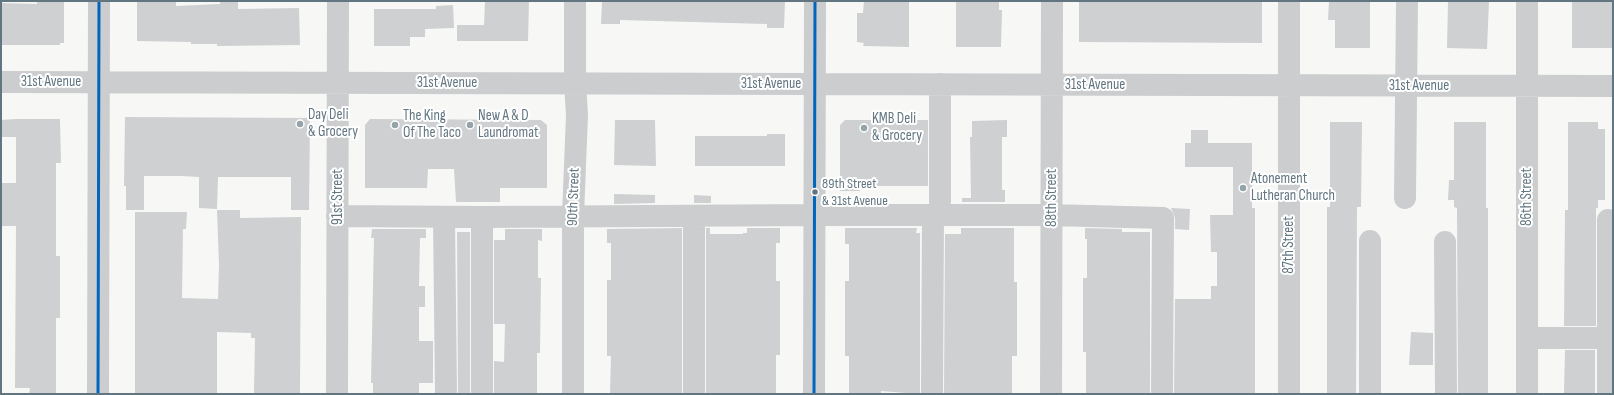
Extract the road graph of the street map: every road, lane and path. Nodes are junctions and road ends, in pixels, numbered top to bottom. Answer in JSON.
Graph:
{"nodes":[{"id":1,"x":99,"y":1,"type":"edge"},
{"id":2,"x":338,"y":1,"type":"edge"},
{"id":3,"x":575,"y":1,"type":"edge"},
{"id":4,"x":815,"y":1,"type":"edge"},
{"id":5,"x":1052,"y":1,"type":"edge"},
{"id":6,"x":1289,"y":1,"type":"edge"},
{"id":7,"x":1407,"y":1,"type":"edge"},
{"id":8,"x":1527,"y":1,"type":"edge"},
{"id":9,"x":1,"y":82,"type":"edge"},
{"id":10,"x":99,"y":82,"type":"junction"},
{"id":11,"x":338,"y":83,"type":"junction"},
{"id":12,"x":575,"y":83,"type":"junction"},
{"id":13,"x":815,"y":84,"type":"junction"},
{"id":14,"x":940,"y":84,"type":"junction"},
{"id":15,"x":1052,"y":84,"type":"junction"},
{"id":16,"x":1289,"y":85,"type":"junction"},
{"id":17,"x":1407,"y":86,"type":"junction"},
{"id":18,"x":1527,"y":86,"type":"junction"},
{"id":19,"x":1613,"y":86,"type":"edge"},
{"id":20,"x":1405,"y":198,"type":"dead end"},
{"id":21,"x":936,"y":208,"type":"junction"},
{"id":22,"x":815,"y":215,"type":"junction"},
{"id":23,"x":1052,"y":215,"type":"junction"},
{"id":24,"x":337,"y":216,"type":"junction"},
{"id":25,"x":444,"y":216,"type":"junction"},
{"id":26,"x":572,"y":216,"type":"junction"},
{"id":27,"x":694,"y":216,"type":"junction"},
{"id":28,"x":482,"y":217,"type":"junction"},
{"id":29,"x":1608,"y":220,"type":"dead end"},
{"id":30,"x":1370,"y":241,"type":"dead end"},
{"id":31,"x":1445,"y":242,"type":"dead end"},
{"id":32,"x":1527,"y":338,"type":"junction"},
{"id":33,"x":1608,"y":338,"type":"junction"},
{"id":34,"x":98,"y":394,"type":"edge"},
{"id":35,"x":337,"y":394,"type":"edge"},
{"id":36,"x":446,"y":394,"type":"edge"},
{"id":37,"x":482,"y":394,"type":"edge"},
{"id":38,"x":573,"y":394,"type":"edge"},
{"id":39,"x":694,"y":394,"type":"edge"},
{"id":40,"x":814,"y":394,"type":"edge"},
{"id":41,"x":932,"y":394,"type":"edge"},
{"id":42,"x":1051,"y":394,"type":"edge"},
{"id":43,"x":1162,"y":394,"type":"edge"},
{"id":44,"x":1289,"y":394,"type":"edge"},
{"id":45,"x":1370,"y":394,"type":"edge"},
{"id":46,"x":1446,"y":394,"type":"edge"},
{"id":47,"x":1527,"y":394,"type":"edge"},
{"id":48,"x":1608,"y":394,"type":"edge"}],
"edges":[{"from":1,"to":10,"type":"street"},
{"from":2,"to":11,"type":"street","name":"91st Street"},
{"from":3,"to":12,"type":"street","name":"90th Street"},
{"from":4,"to":13,"type":"street"},
{"from":5,"to":15,"type":"street","name":"88th Street"},
{"from":6,"to":16,"type":"street","name":"87th Street"},
{"from":7,"to":17,"type":"street"},
{"from":8,"to":18,"type":"street","name":"86th Street"},
{"from":9,"to":10,"type":"street","name":"31st Avenue"},
{"from":10,"to":11,"type":"street","name":"31st Avenue"},
{"from":10,"to":34,"type":"street"},
{"from":11,"to":12,"type":"street","name":"31st Avenue"},
{"from":11,"to":24,"type":"street","name":"91st Street"},
{"from":12,"to":13,"type":"street","name":"31st Avenue"},
{"from":12,"to":26,"type":"street","name":"90th Street"},
{"from":13,"to":14,"type":"street","name":"31st Avenue"},
{"from":13,"to":22,"type":"street"},
{"from":14,"to":15,"type":"street","name":"31st Avenue"},
{"from":14,"to":21,"type":"street"},
{"from":15,"to":16,"type":"street","name":"31st Avenue"},
{"from":15,"to":23,"type":"street","name":"88th Street"},
{"from":16,"to":17,"type":"street","name":"31st Avenue"},
{"from":16,"to":44,"type":"street","name":"87th Street"},
{"from":17,"to":18,"type":"street","name":"31st Avenue"},
{"from":17,"to":20,"type":"street"},
{"from":18,"to":19,"type":"street","name":"31st Avenue"},
{"from":18,"to":32,"type":"street","name":"86th Street"},
{"from":21,"to":22,"type":"street"},
{"from":21,"to":23,"type":"street"},
{"from":21,"to":41,"type":"street"},
{"from":22,"to":27,"type":"street"},
{"from":22,"to":40,"type":"street"},
{"from":23,"to":42,"type":"street","name":"88th Street"},
{"from":23,"to":43,"type":"street"},
{"from":24,"to":25,"type":"street"},
{"from":24,"to":35,"type":"street","name":"91st Street"},
{"from":25,"to":28,"type":"street"},
{"from":25,"to":36,"type":"street"},
{"from":26,"to":27,"type":"street"},
{"from":26,"to":28,"type":"street"},
{"from":26,"to":38,"type":"street","name":"90th Street"},
{"from":27,"to":39,"type":"street"},
{"from":28,"to":37,"type":"street"},
{"from":29,"to":33,"type":"street"},
{"from":30,"to":45,"type":"street"},
{"from":31,"to":46,"type":"street"},
{"from":32,"to":33,"type":"street"},
{"from":32,"to":47,"type":"street","name":"86th Street"},
{"from":33,"to":48,"type":"street"}]}
